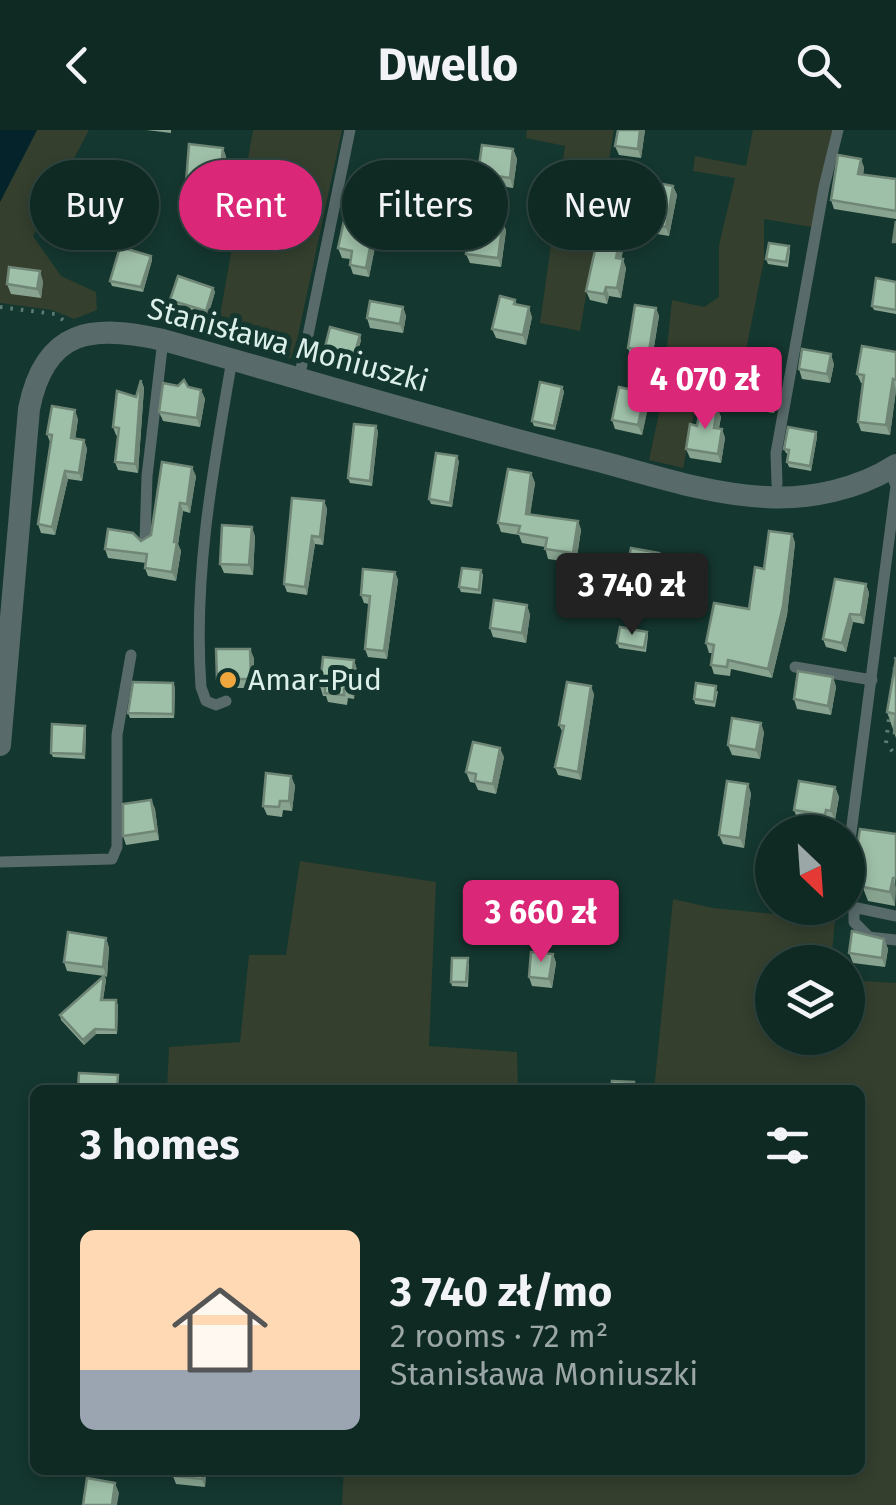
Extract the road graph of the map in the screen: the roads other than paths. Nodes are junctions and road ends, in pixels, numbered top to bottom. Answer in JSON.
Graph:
{"nodes":[{"id":1,"x":350,"y":130,"type":"edge"},
{"id":2,"x":838,"y":130,"type":"edge"},
{"id":3,"x":162,"y":340,"type":"junction"},
{"id":4,"x":232,"y":360,"type":"junction"},
{"id":5,"x":298,"y":379,"type":"junction"},
{"id":6,"x":893,"y":467,"type":"edge"},
{"id":7,"x":777,"y":484,"type":"dead end"},
{"id":8,"x":145,"y":541,"type":"edge"},
{"id":9,"x":131,"y":656,"type":"dead end"},
{"id":10,"x":795,"y":667,"type":"dead end"},
{"id":11,"x":872,"y":680,"type":"junction"},
{"id":12,"x":226,"y":701,"type":"dead end"},
{"id":13,"x":0,"y":745,"type":"edge"},
{"id":14,"x":854,"y":815,"type":"edge"},
{"id":15,"x":0,"y":862,"type":"edge"},
{"id":16,"x":865,"y":910,"type":"edge"},
{"id":17,"x":896,"y":916,"type":"edge"},
{"id":18,"x":857,"y":925,"type":"edge"},
{"id":19,"x":896,"y":940,"type":"edge"}],
"edges":[{"from":1,"to":5,"type":"lane"},
{"from":2,"to":7,"type":"lane"},
{"from":3,"to":4,"type":"street","name":"Stanisława Moniuszki"},
{"from":3,"to":8,"type":"lane"},
{"from":3,"to":13,"type":"street","name":"Stanisława Moniuszki"},
{"from":4,"to":5,"type":"street","name":"Stanisława Moniuszki"},
{"from":4,"to":12,"type":"lane"},
{"from":5,"to":6,"type":"street","name":"Stanisława Moniuszki"},
{"from":6,"to":11,"type":"lane"},
{"from":9,"to":15,"type":"lane"},
{"from":10,"to":11,"type":"lane"},
{"from":11,"to":14,"type":"lane"},
{"from":16,"to":17,"type":"lane"},
{"from":18,"to":19,"type":"lane"}]}
